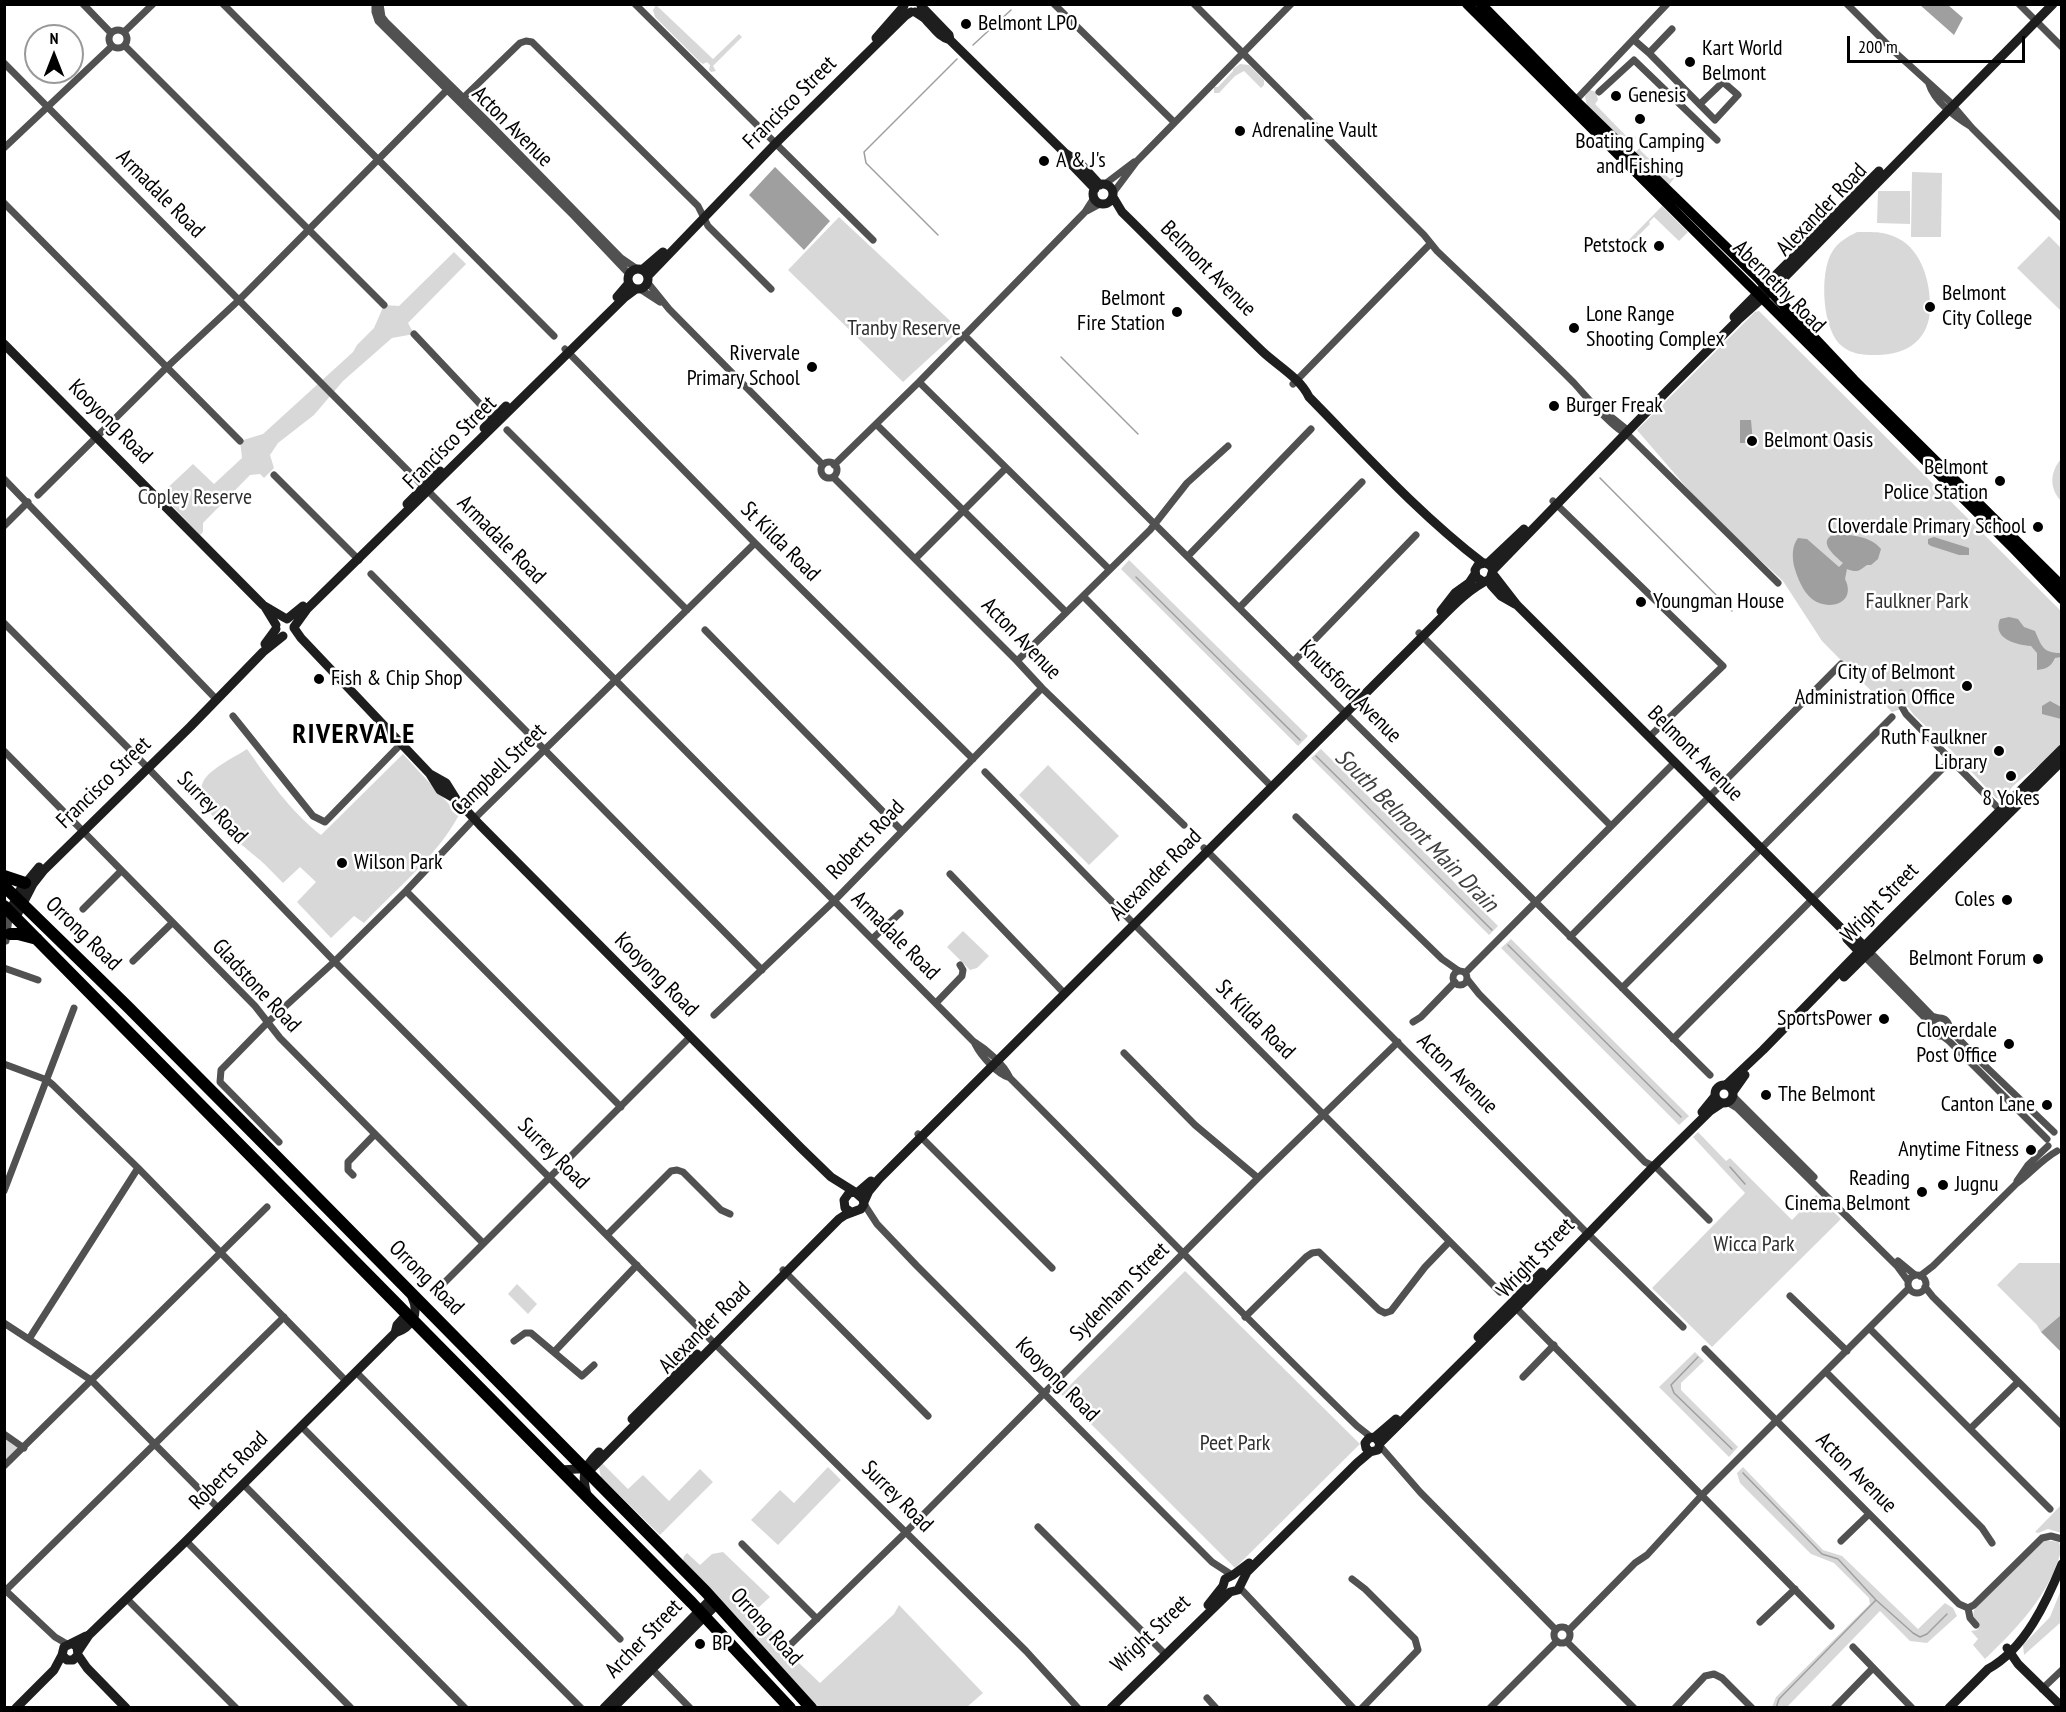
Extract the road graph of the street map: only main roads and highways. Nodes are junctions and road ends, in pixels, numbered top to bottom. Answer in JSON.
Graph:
{"nodes":[{"id":1,"x":1467,"y":4,"type":"edge"},
{"id":2,"x":1481,"y":4,"type":"edge"},
{"id":3,"x":1573,"y":104,"type":"junction"},
{"id":4,"x":1764,"y":292,"type":"junction"},
{"id":5,"x":2061,"y":586,"type":"edge"},
{"id":6,"x":2061,"y":599,"type":"edge"},
{"id":7,"x":4,"y":876,"type":"edge"},
{"id":8,"x":25,"y":883,"type":"road end"},
{"id":9,"x":4,"y":886,"type":"edge"},
{"id":10,"x":10,"y":911,"type":"edge"},
{"id":11,"x":7,"y":940,"type":"edge"},
{"id":12,"x":38,"y":940,"type":"junction"},
{"id":13,"x":790,"y":1707,"type":"edge"},
{"id":14,"x":811,"y":1707,"type":"edge"}],
"edges":[{"from":1,"to":3,"type":"main road","name":"Abernethy Road"},
{"from":2,"to":3,"type":"main road","name":"Abernethy Road"},
{"from":3,"to":4,"type":"main road","name":"Abernethy Road"},
{"from":4,"to":5,"type":"main road","name":"Abernethy Road"},
{"from":4,"to":6,"type":"main road","name":"Abernethy Road"},
{"from":7,"to":8,"type":"highway"},
{"from":9,"to":14,"type":"highway","name":"Orrong Road"},
{"from":10,"to":12,"type":"highway","name":"Orrong Road"},
{"from":11,"to":12,"type":"highway"},
{"from":12,"to":13,"type":"highway","name":"Orrong Road"}]}
